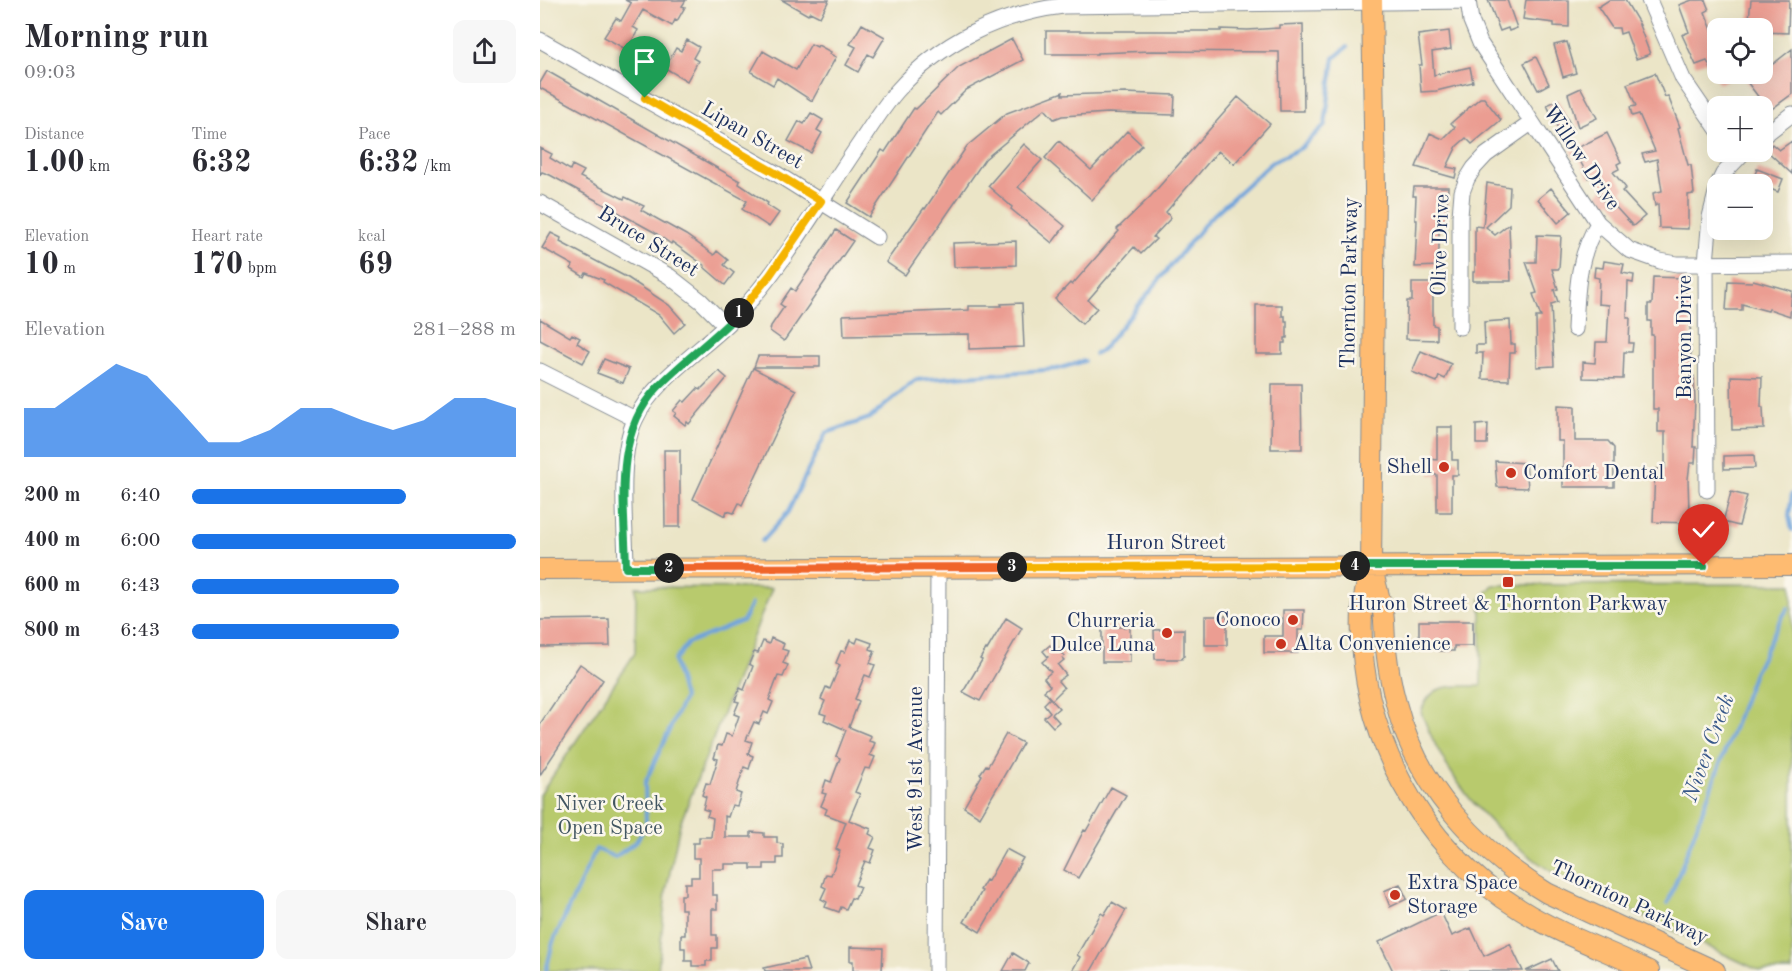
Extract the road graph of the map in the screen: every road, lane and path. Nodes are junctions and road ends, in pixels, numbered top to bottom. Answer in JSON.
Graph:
{"nodes":[{"id":1,"x":1649,"y":0,"type":"edge"},
{"id":2,"x":1372,"y":1,"type":"edge"},
{"id":3,"x":1468,"y":1,"type":"edge"},
{"id":4,"x":540,"y":40,"type":"edge"},
{"id":5,"x":1707,"y":114,"type":"edge"},
{"id":6,"x":1792,"y":114,"type":"edge"},
{"id":7,"x":1531,"y":123,"type":"junction"},
{"id":8,"x":1773,"y":129,"type":"edge"},
{"id":9,"x":1732,"y":162,"type":"edge"},
{"id":10,"x":1723,"y":174,"type":"edge"},
{"id":11,"x":821,"y":201,"type":"junction"},
{"id":12,"x":540,"y":203,"type":"edge"},
{"id":13,"x":1598,"y":223,"type":"junction"},
{"id":14,"x":877,"y":237,"type":"dead end"},
{"id":15,"x":1708,"y":240,"type":"edge"},
{"id":16,"x":1706,"y":263,"type":"junction"},
{"id":17,"x":1792,"y":263,"type":"edge"},
{"id":18,"x":726,"y":326,"type":"junction"},
{"id":19,"x":1460,"y":327,"type":"dead end"},
{"id":20,"x":1575,"y":329,"type":"dead end"},
{"id":21,"x":540,"y":371,"type":"edge"},
{"id":22,"x":635,"y":418,"type":"junction"},
{"id":23,"x":1707,"y":490,"type":"dead end"},
{"id":24,"x":1792,"y":565,"type":"edge"},
{"id":25,"x":1371,"y":566,"type":"junction"},
{"id":26,"x":938,"y":567,"type":"junction"},
{"id":27,"x":540,"y":568,"type":"edge"},
{"id":28,"x":626,"y":568,"type":"junction"},
{"id":29,"x":936,"y":971,"type":"edge"},
{"id":30,"x":1649,"y":971,"type":"edge"},
{"id":31,"x":1715,"y":971,"type":"edge"}],
"edges":[{"from":1,"to":5,"type":"street"},
{"from":2,"to":3,"type":"street"},
{"from":2,"to":11,"type":"street"},
{"from":2,"to":25,"type":"main road","name":"Thornton Parkway"},
{"from":3,"to":7,"type":"street","name":"Willow Drive"},
{"from":4,"to":11,"type":"street","name":"Lipan Street"},
{"from":6,"to":8,"type":"street"},
{"from":7,"to":13,"type":"street","name":"Willow Drive"},
{"from":7,"to":19,"type":"street","name":"Olive Drive"},
{"from":9,"to":10,"type":"street","name":"Banyon Drive"},
{"from":11,"to":14,"type":"street","name":"Lipan Street"},
{"from":11,"to":18,"type":"street"},
{"from":12,"to":18,"type":"street","name":"Bruce Street"},
{"from":13,"to":16,"type":"street","name":"Willow Drive"},
{"from":13,"to":20,"type":"street"},
{"from":15,"to":16,"type":"street","name":"Banyon Drive"},
{"from":16,"to":17,"type":"street","name":"Willow Drive"},
{"from":16,"to":23,"type":"street","name":"Banyon Drive"},
{"from":18,"to":22,"type":"street"},
{"from":21,"to":22,"type":"street"},
{"from":22,"to":28,"type":"street"},
{"from":24,"to":25,"type":"main road","name":"Huron Street"},
{"from":25,"to":26,"type":"main road","name":"Huron Street"},
{"from":25,"to":30,"type":"main road","name":"Thornton Parkway"},
{"from":25,"to":31,"type":"main road","name":"Thornton Parkway"},
{"from":26,"to":28,"type":"main road","name":"Huron Street"},
{"from":26,"to":29,"type":"street","name":"West 91st Avenue"},
{"from":27,"to":28,"type":"main road","name":"Huron Street"}]}
